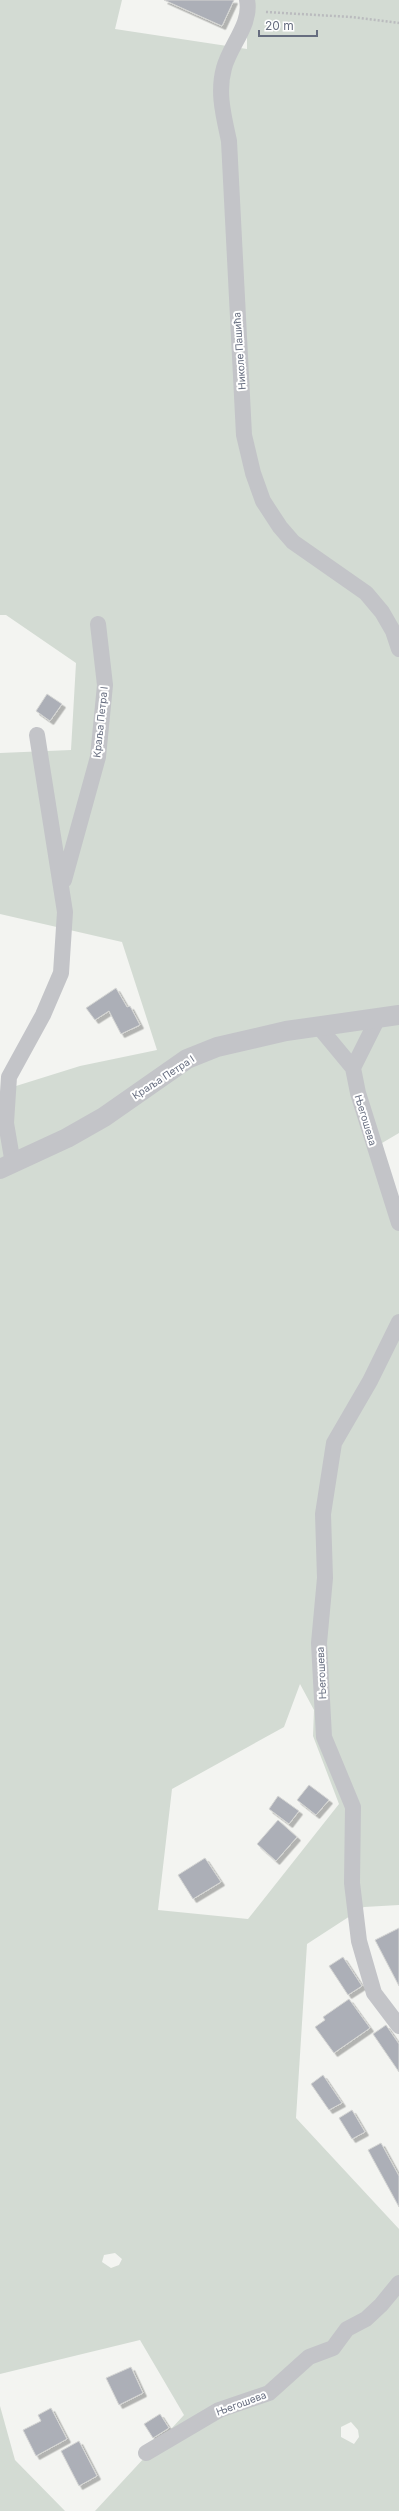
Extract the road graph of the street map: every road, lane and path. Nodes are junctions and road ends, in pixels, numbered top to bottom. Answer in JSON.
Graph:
{"nodes":[{"id":1,"x":248,"y":6,"type":"edge"},
{"id":2,"x":399,"y":23,"type":"edge"},
{"id":3,"x":98,"y":624,"type":"dead end"},
{"id":4,"x":399,"y":649,"type":"edge"},
{"id":5,"x":37,"y":735,"type":"dead end"},
{"id":6,"x":62,"y":887,"type":"junction"},
{"id":7,"x":399,"y":1014,"type":"edge"},
{"id":8,"x":378,"y":1018,"type":"junction"},
{"id":9,"x":319,"y":1027,"type":"junction"},
{"id":10,"x":353,"y":1068,"type":"junction"},
{"id":11,"x":6,"y":1166,"type":"edge"},
{"id":12,"x":399,"y":1223,"type":"edge"},
{"id":13,"x":399,"y":1322,"type":"edge"},
{"id":14,"x":399,"y":2026,"type":"edge"},
{"id":15,"x":399,"y":2283,"type":"edge"},
{"id":16,"x":146,"y":2453,"type":"dead end"}],
"edges":[{"from":1,"to":2,"type":"path"},
{"from":1,"to":4,"type":"street","name":"Николе Пашића"},
{"from":3,"to":6,"type":"street","name":"Краља Петра I"},
{"from":5,"to":6,"type":"street","name":"Краља Петра I"},
{"from":6,"to":11,"type":"street","name":"Краља Петра I"},
{"from":7,"to":8,"type":"street","name":"Краља Петра I"},
{"from":8,"to":9,"type":"street","name":"Краља Петра I"},
{"from":8,"to":10,"type":"street"},
{"from":9,"to":10,"type":"street","name":"Његошева"},
{"from":9,"to":11,"type":"street","name":"Краља Петра I"},
{"from":10,"to":12,"type":"street","name":"Његошева"},
{"from":13,"to":14,"type":"street","name":"Његошева"},
{"from":15,"to":16,"type":"street","name":"Његошева"}]}
